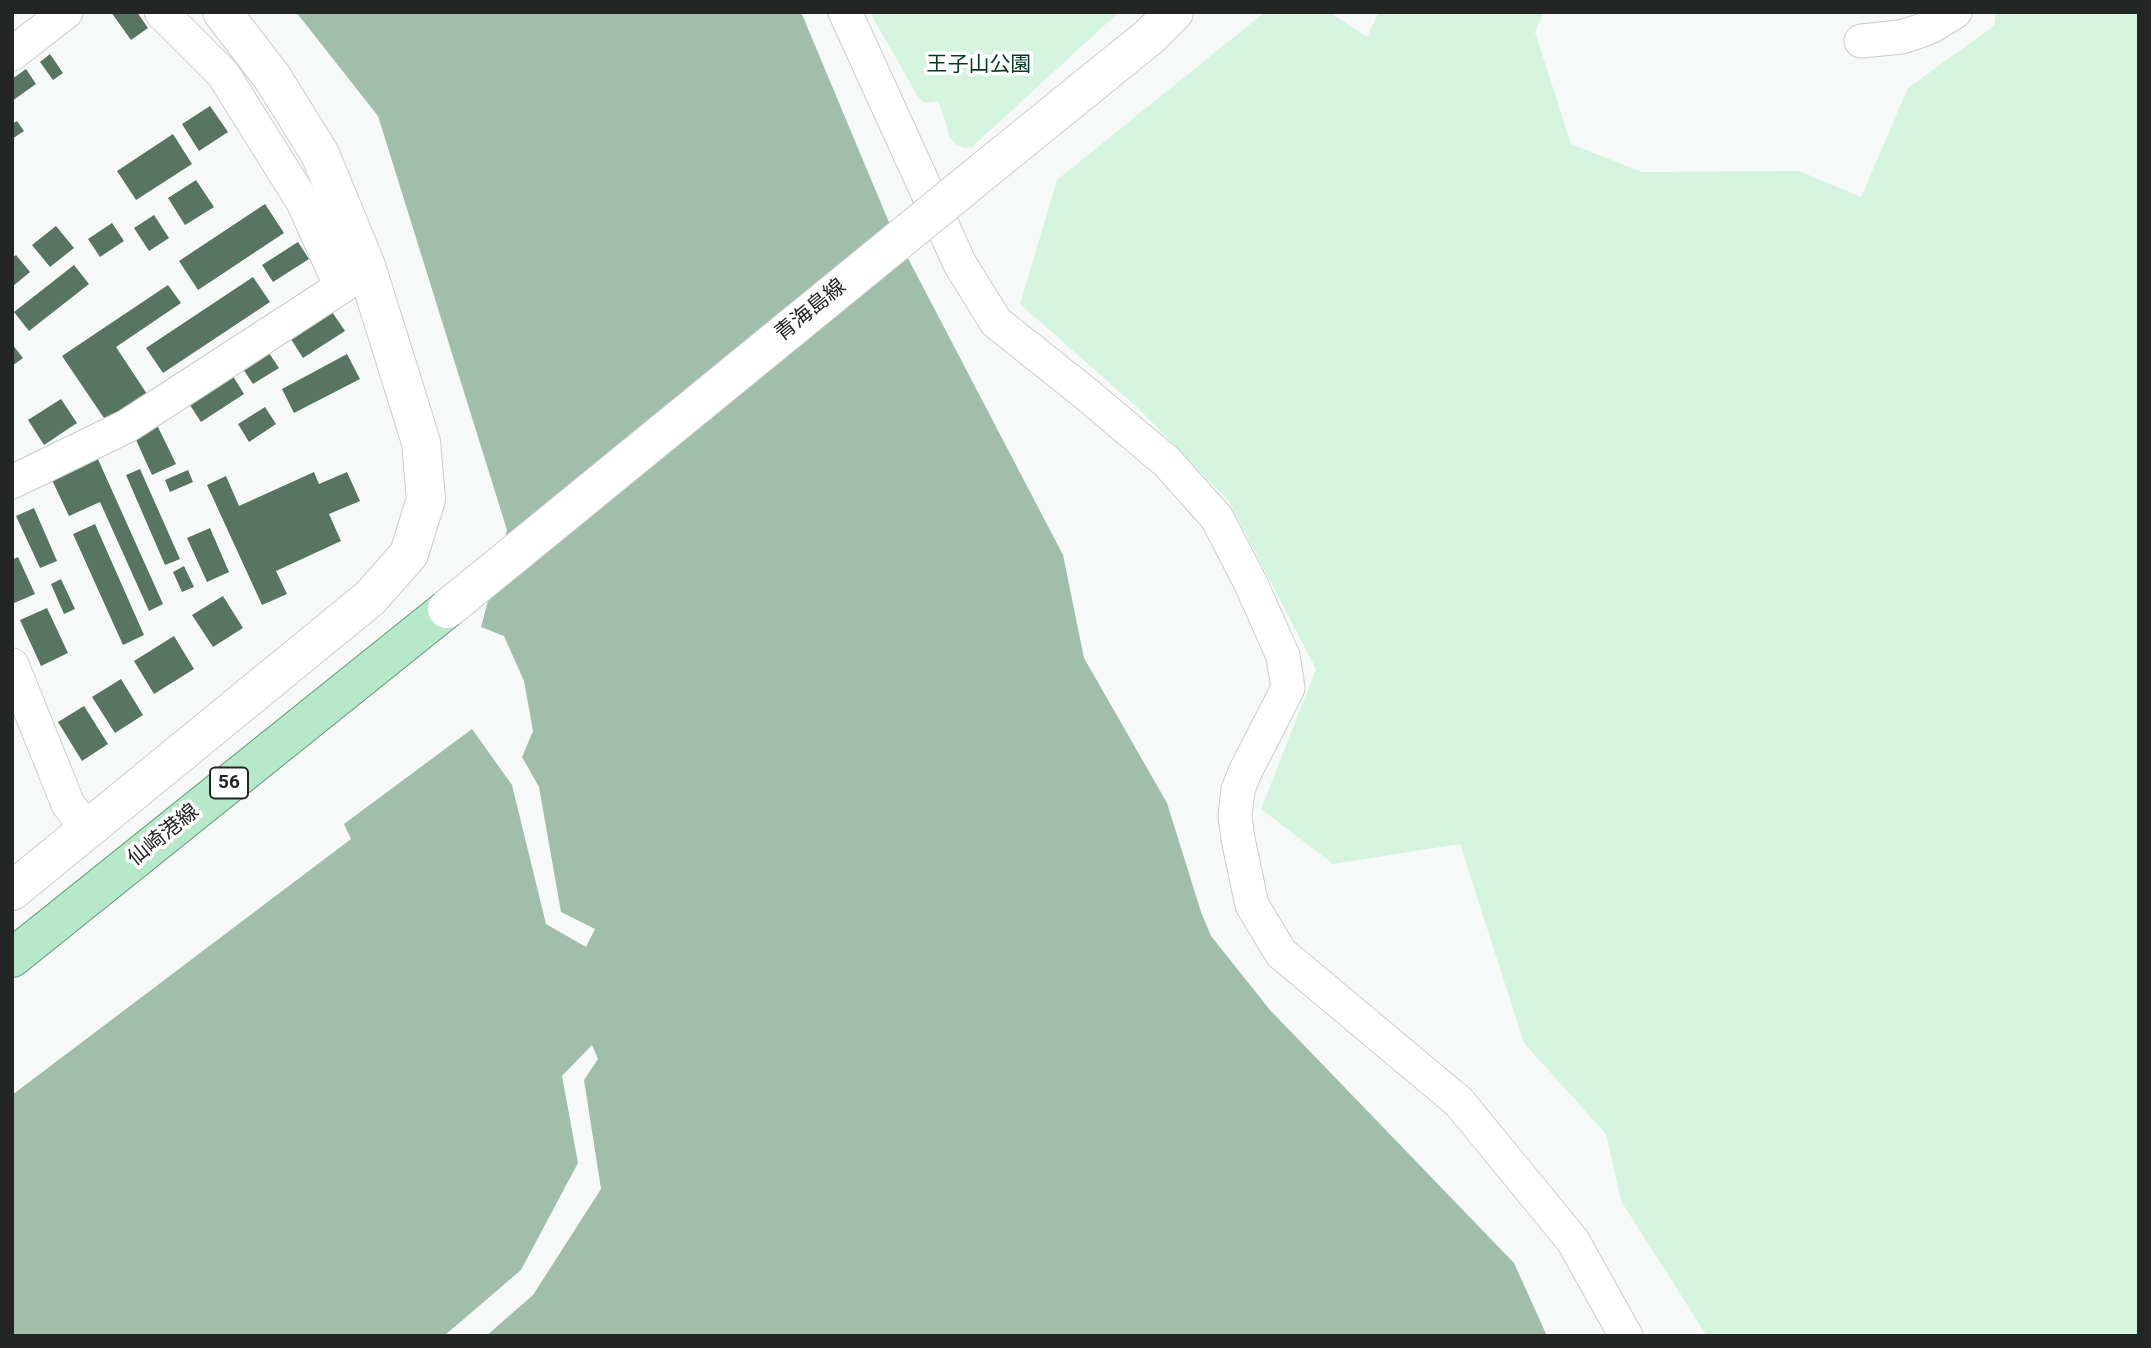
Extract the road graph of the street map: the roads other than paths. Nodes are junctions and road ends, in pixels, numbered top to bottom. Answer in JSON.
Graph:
{"nodes":[{"id":1,"x":66,"y":12,"type":"edge"},
{"id":2,"x":161,"y":12,"type":"edge"},
{"id":3,"x":222,"y":12,"type":"edge"},
{"id":4,"x":845,"y":12,"type":"edge"},
{"id":5,"x":1174,"y":12,"type":"edge"},
{"id":6,"x":1955,"y":12,"type":"edge"},
{"id":7,"x":1861,"y":41,"type":"dead end"},
{"id":8,"x":12,"y":54,"type":"edge"},
{"id":9,"x":354,"y":277,"type":"junction"},
{"id":10,"x":12,"y":482,"type":"edge"},
{"id":11,"x":447,"y":608,"type":"joint"},
{"id":12,"x":12,"y":665,"type":"edge"},
{"id":13,"x":87,"y":830,"type":"junction"},
{"id":14,"x":12,"y":891,"type":"edge"},
{"id":15,"x":12,"y":958,"type":"edge"},
{"id":16,"x":1626,"y":1336,"type":"edge"}],
"edges":[{"from":1,"to":8,"type":"street"},
{"from":2,"to":9,"type":"street"},
{"from":3,"to":9,"type":"street"},
{"from":4,"to":16,"type":"street"},
{"from":5,"to":11,"type":"street","name":"青海島線","bridge":true},
{"from":6,"to":7,"type":"street"},
{"from":9,"to":10,"type":"street"},
{"from":9,"to":13,"type":"street"},
{"from":11,"to":15,"type":"main road","name":"仙崎港線","number":"56"},
{"from":12,"to":13,"type":"street"},
{"from":13,"to":14,"type":"street"}]}
